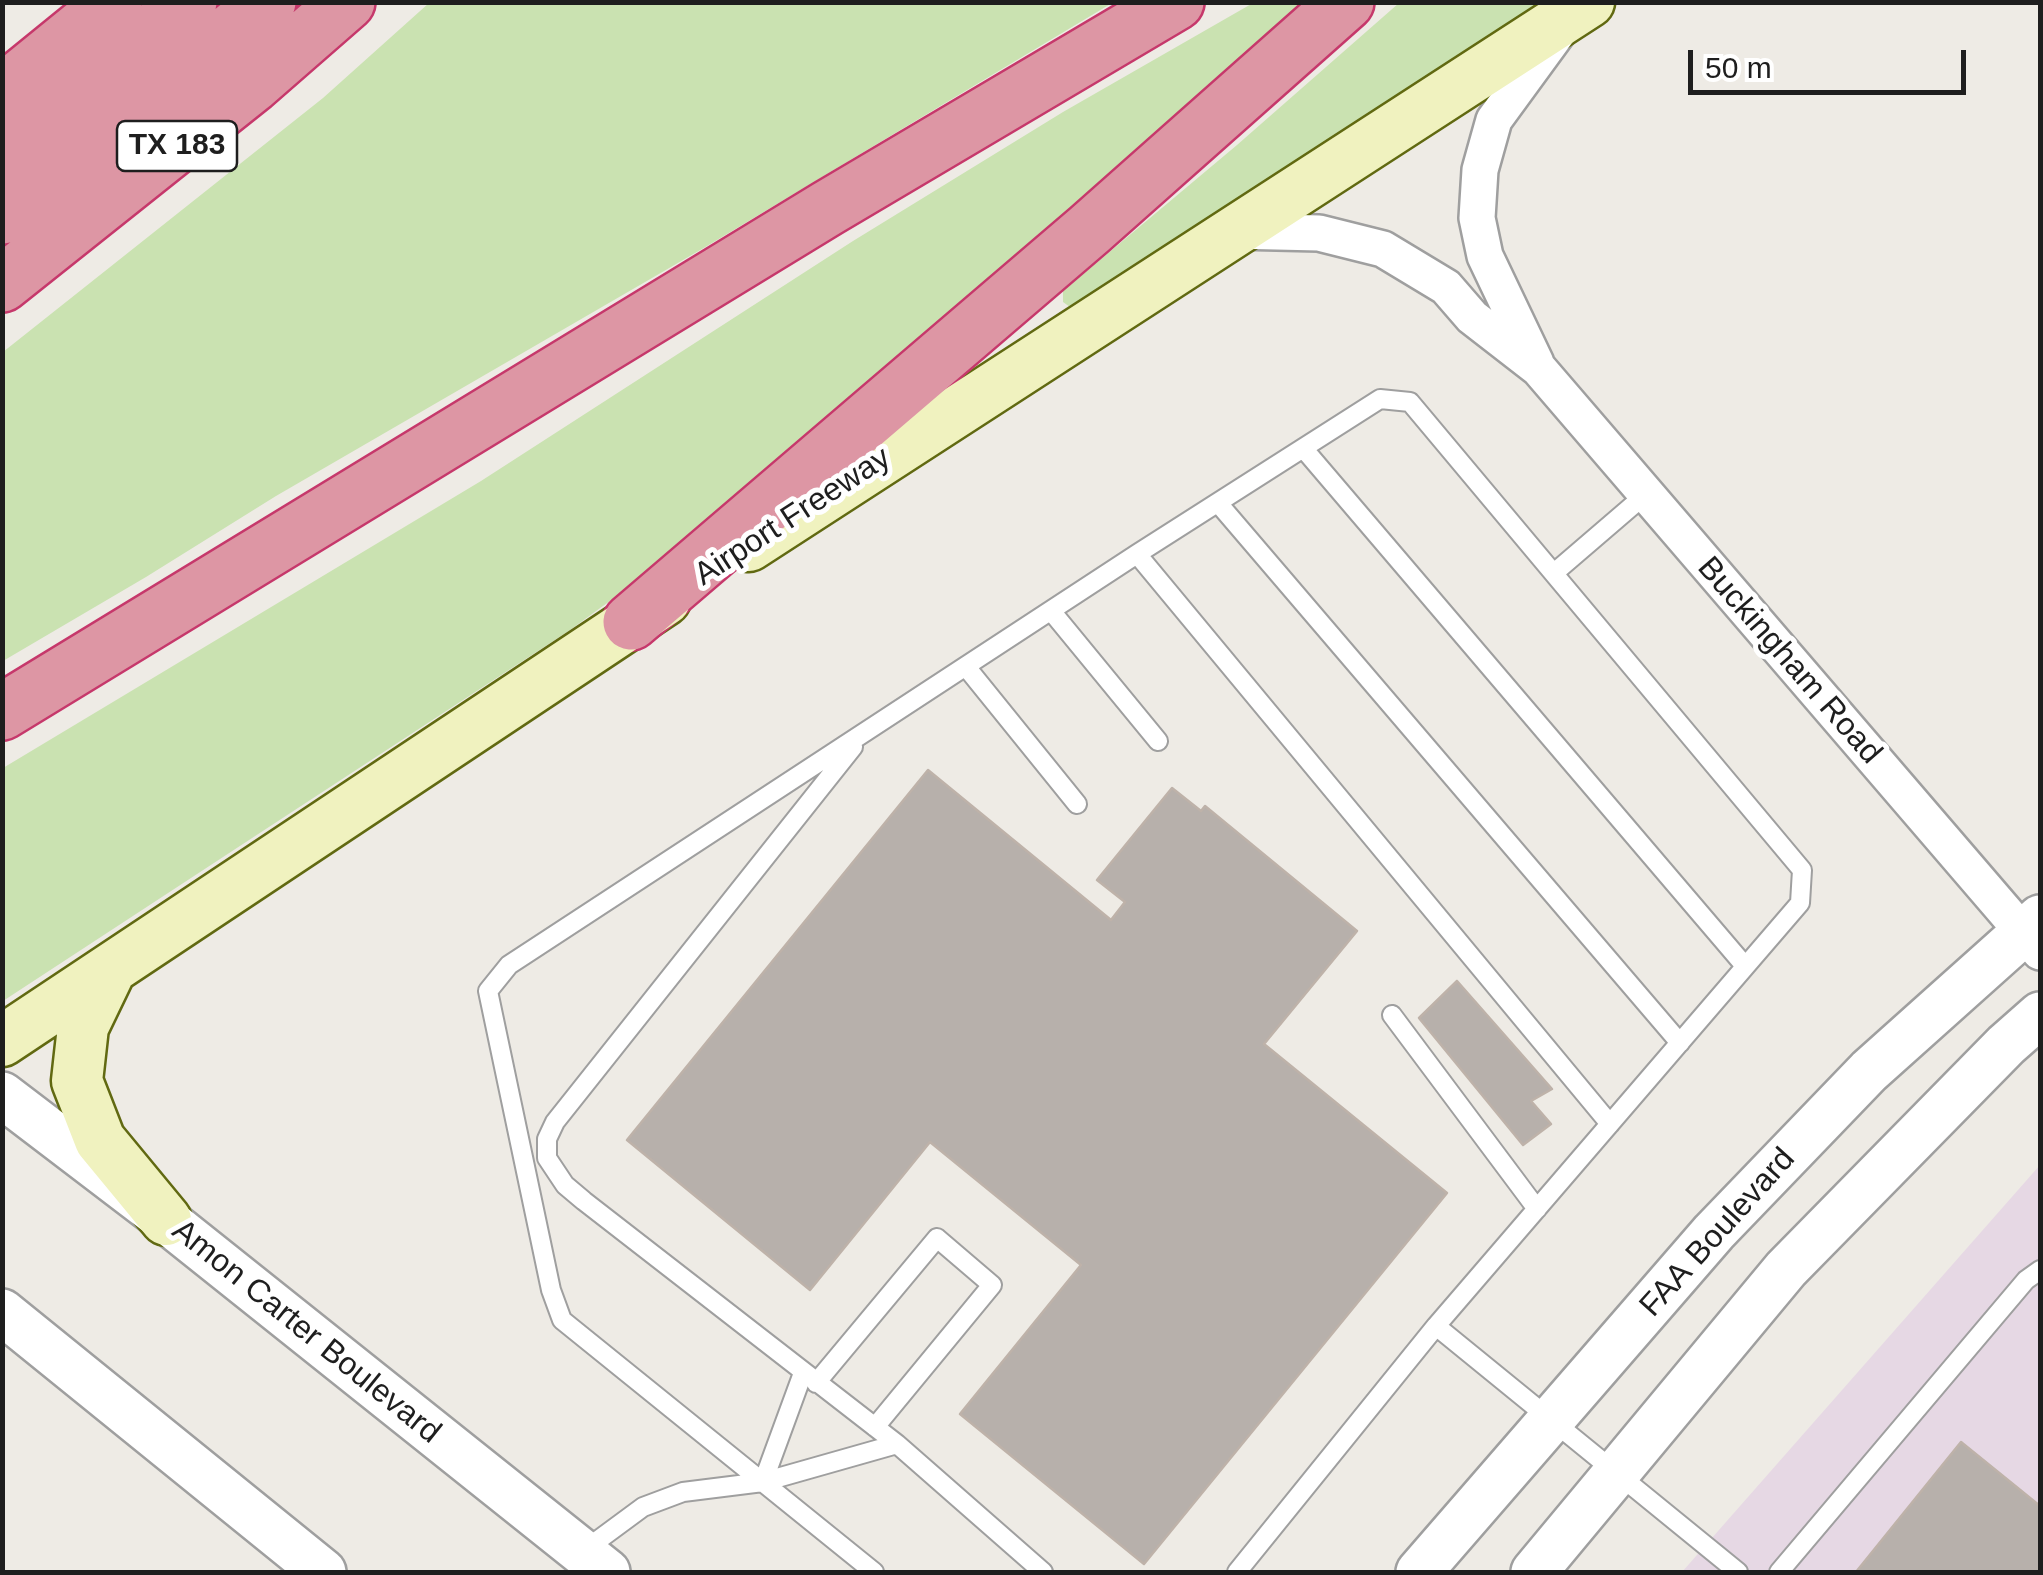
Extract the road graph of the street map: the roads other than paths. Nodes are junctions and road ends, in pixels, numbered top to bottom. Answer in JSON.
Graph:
{"nodes":[{"id":1,"x":114,"y":2,"type":"edge"},
{"id":2,"x":189,"y":2,"type":"edge"},
{"id":3,"x":268,"y":2,"type":"edge"},
{"id":4,"x":347,"y":2,"type":"edge"},
{"id":5,"x":1176,"y":2,"type":"edge"},
{"id":6,"x":1346,"y":2,"type":"edge"},
{"id":7,"x":1580,"y":9,"type":"edge"},
{"id":8,"x":2,"y":93,"type":"edge"},
{"id":9,"x":2,"y":155,"type":"edge"},
{"id":10,"x":2,"y":216,"type":"edge"},
{"id":11,"x":1233,"y":231,"type":"junction"},
{"id":12,"x":2,"y":284,"type":"edge"},
{"id":13,"x":1538,"y":369,"type":"junction"},
{"id":14,"x":1303,"y":448,"type":"junction"},
{"id":15,"x":1646,"y":494,"type":"junction"},
{"id":16,"x":1218,"y":503,"type":"junction"},
{"id":17,"x":1137,"y":554,"type":"junction"},
{"id":18,"x":1554,"y":573,"type":"junction"},
{"id":19,"x":1052,"y":612,"type":"junction"},
{"id":20,"x":632,"y":622,"type":"junction"},
{"id":21,"x":967,"y":668,"type":"junction"},
{"id":22,"x":2,"y":712,"type":"edge"},
{"id":23,"x":863,"y":735,"type":"junction"},
{"id":24,"x":1158,"y":741,"type":"dead end"},
{"id":25,"x":1077,"y":804,"type":"dead end"},
{"id":26,"x":2034,"y":934,"type":"edge"},
{"id":27,"x":1745,"y":966,"type":"junction"},
{"id":28,"x":108,"y":973,"type":"junction"},
{"id":29,"x":1392,"y":1015,"type":"dead end"},
{"id":30,"x":2040,"y":1015,"type":"edge"},
{"id":31,"x":2,"y":1041,"type":"edge"},
{"id":32,"x":1680,"y":1043,"type":"junction"},
{"id":33,"x":2,"y":1095,"type":"edge"},
{"id":34,"x":1610,"y":1124,"type":"junction"},
{"id":35,"x":1537,"y":1209,"type":"junction"},
{"id":36,"x":166,"y":1220,"type":"junction"},
{"id":37,"x":2040,"y":1270,"type":"edge"},
{"id":38,"x":2,"y":1312,"type":"edge"},
{"id":39,"x":1436,"y":1326,"type":"junction"},
{"id":40,"x":810,"y":1378,"type":"junction"},
{"id":41,"x":1551,"y":1420,"type":"junction"},
{"id":42,"x":875,"y":1427,"type":"junction"},
{"id":43,"x":897,"y":1444,"type":"junction"},
{"id":44,"x":1616,"y":1470,"type":"junction"},
{"id":45,"x":763,"y":1482,"type":"junction"},
{"id":46,"x":585,"y":1566,"type":"edge"},
{"id":47,"x":323,"y":1572,"type":"edge"},
{"id":48,"x":874,"y":1572,"type":"edge"},
{"id":49,"x":1043,"y":1572,"type":"edge"},
{"id":50,"x":1237,"y":1572,"type":"edge"},
{"id":51,"x":1419,"y":1572,"type":"edge"},
{"id":52,"x":1534,"y":1572,"type":"edge"},
{"id":53,"x":1738,"y":1572,"type":"edge"},
{"id":54,"x":1779,"y":1572,"type":"edge"}],
"edges":[{"from":1,"to":8,"type":"highway"},
{"from":2,"to":9,"type":"highway"},
{"from":3,"to":10,"type":"highway"},
{"from":4,"to":12,"type":"highway","number":"TX 183"},
{"from":5,"to":22,"type":"highway"},
{"from":6,"to":20,"type":"highway"},
{"from":7,"to":11,"type":"main road","name":"Airport Freeway"},
{"from":7,"to":13,"type":"street","name":"Buckingham Road"},
{"from":11,"to":13,"type":"street","name":"Buckingham Road"},
{"from":11,"to":20,"type":"main road","name":"Airport Freeway"},
{"from":13,"to":15,"type":"street","name":"Buckingham Road"},
{"from":14,"to":16,"type":"lane"},
{"from":14,"to":18,"type":"lane"},
{"from":14,"to":27,"type":"lane"},
{"from":15,"to":18,"type":"lane"},
{"from":15,"to":26,"type":"street","name":"Buckingham Road"},
{"from":16,"to":17,"type":"lane"},
{"from":16,"to":32,"type":"lane"},
{"from":17,"to":19,"type":"lane"},
{"from":17,"to":34,"type":"lane"},
{"from":18,"to":27,"type":"lane"},
{"from":19,"to":21,"type":"lane"},
{"from":19,"to":24,"type":"lane"},
{"from":20,"to":28,"type":"main road","name":"Airport Freeway"},
{"from":21,"to":23,"type":"lane"},
{"from":21,"to":25,"type":"lane"},
{"from":23,"to":40,"type":"lane"},
{"from":23,"to":45,"type":"lane"},
{"from":26,"to":41,"type":"street","name":"FAA Boulevard"},
{"from":27,"to":32,"type":"lane"},
{"from":28,"to":31,"type":"main road","name":"Airport Freeway"},
{"from":28,"to":36,"type":"main road"},
{"from":29,"to":35,"type":"lane"},
{"from":30,"to":44,"type":"street"},
{"from":32,"to":34,"type":"lane"},
{"from":33,"to":36,"type":"street","name":"Amon Carter Boulevard"},
{"from":34,"to":35,"type":"lane"},
{"from":35,"to":39,"type":"lane"},
{"from":36,"to":46,"type":"street","name":"Amon Carter Boulevard"},
{"from":37,"to":54,"type":"lane"},
{"from":38,"to":47,"type":"street"},
{"from":39,"to":41,"type":"lane"},
{"from":39,"to":50,"type":"lane"},
{"from":40,"to":42,"type":"lane"},
{"from":40,"to":42,"type":"lane"},
{"from":40,"to":45,"type":"lane"},
{"from":41,"to":44,"type":"lane"},
{"from":41,"to":51,"type":"street","name":"FAA Boulevard"},
{"from":42,"to":43,"type":"lane"},
{"from":43,"to":45,"type":"lane"},
{"from":43,"to":49,"type":"lane"},
{"from":44,"to":52,"type":"street"},
{"from":44,"to":53,"type":"lane"},
{"from":45,"to":46,"type":"lane"},
{"from":45,"to":48,"type":"lane"}]}
